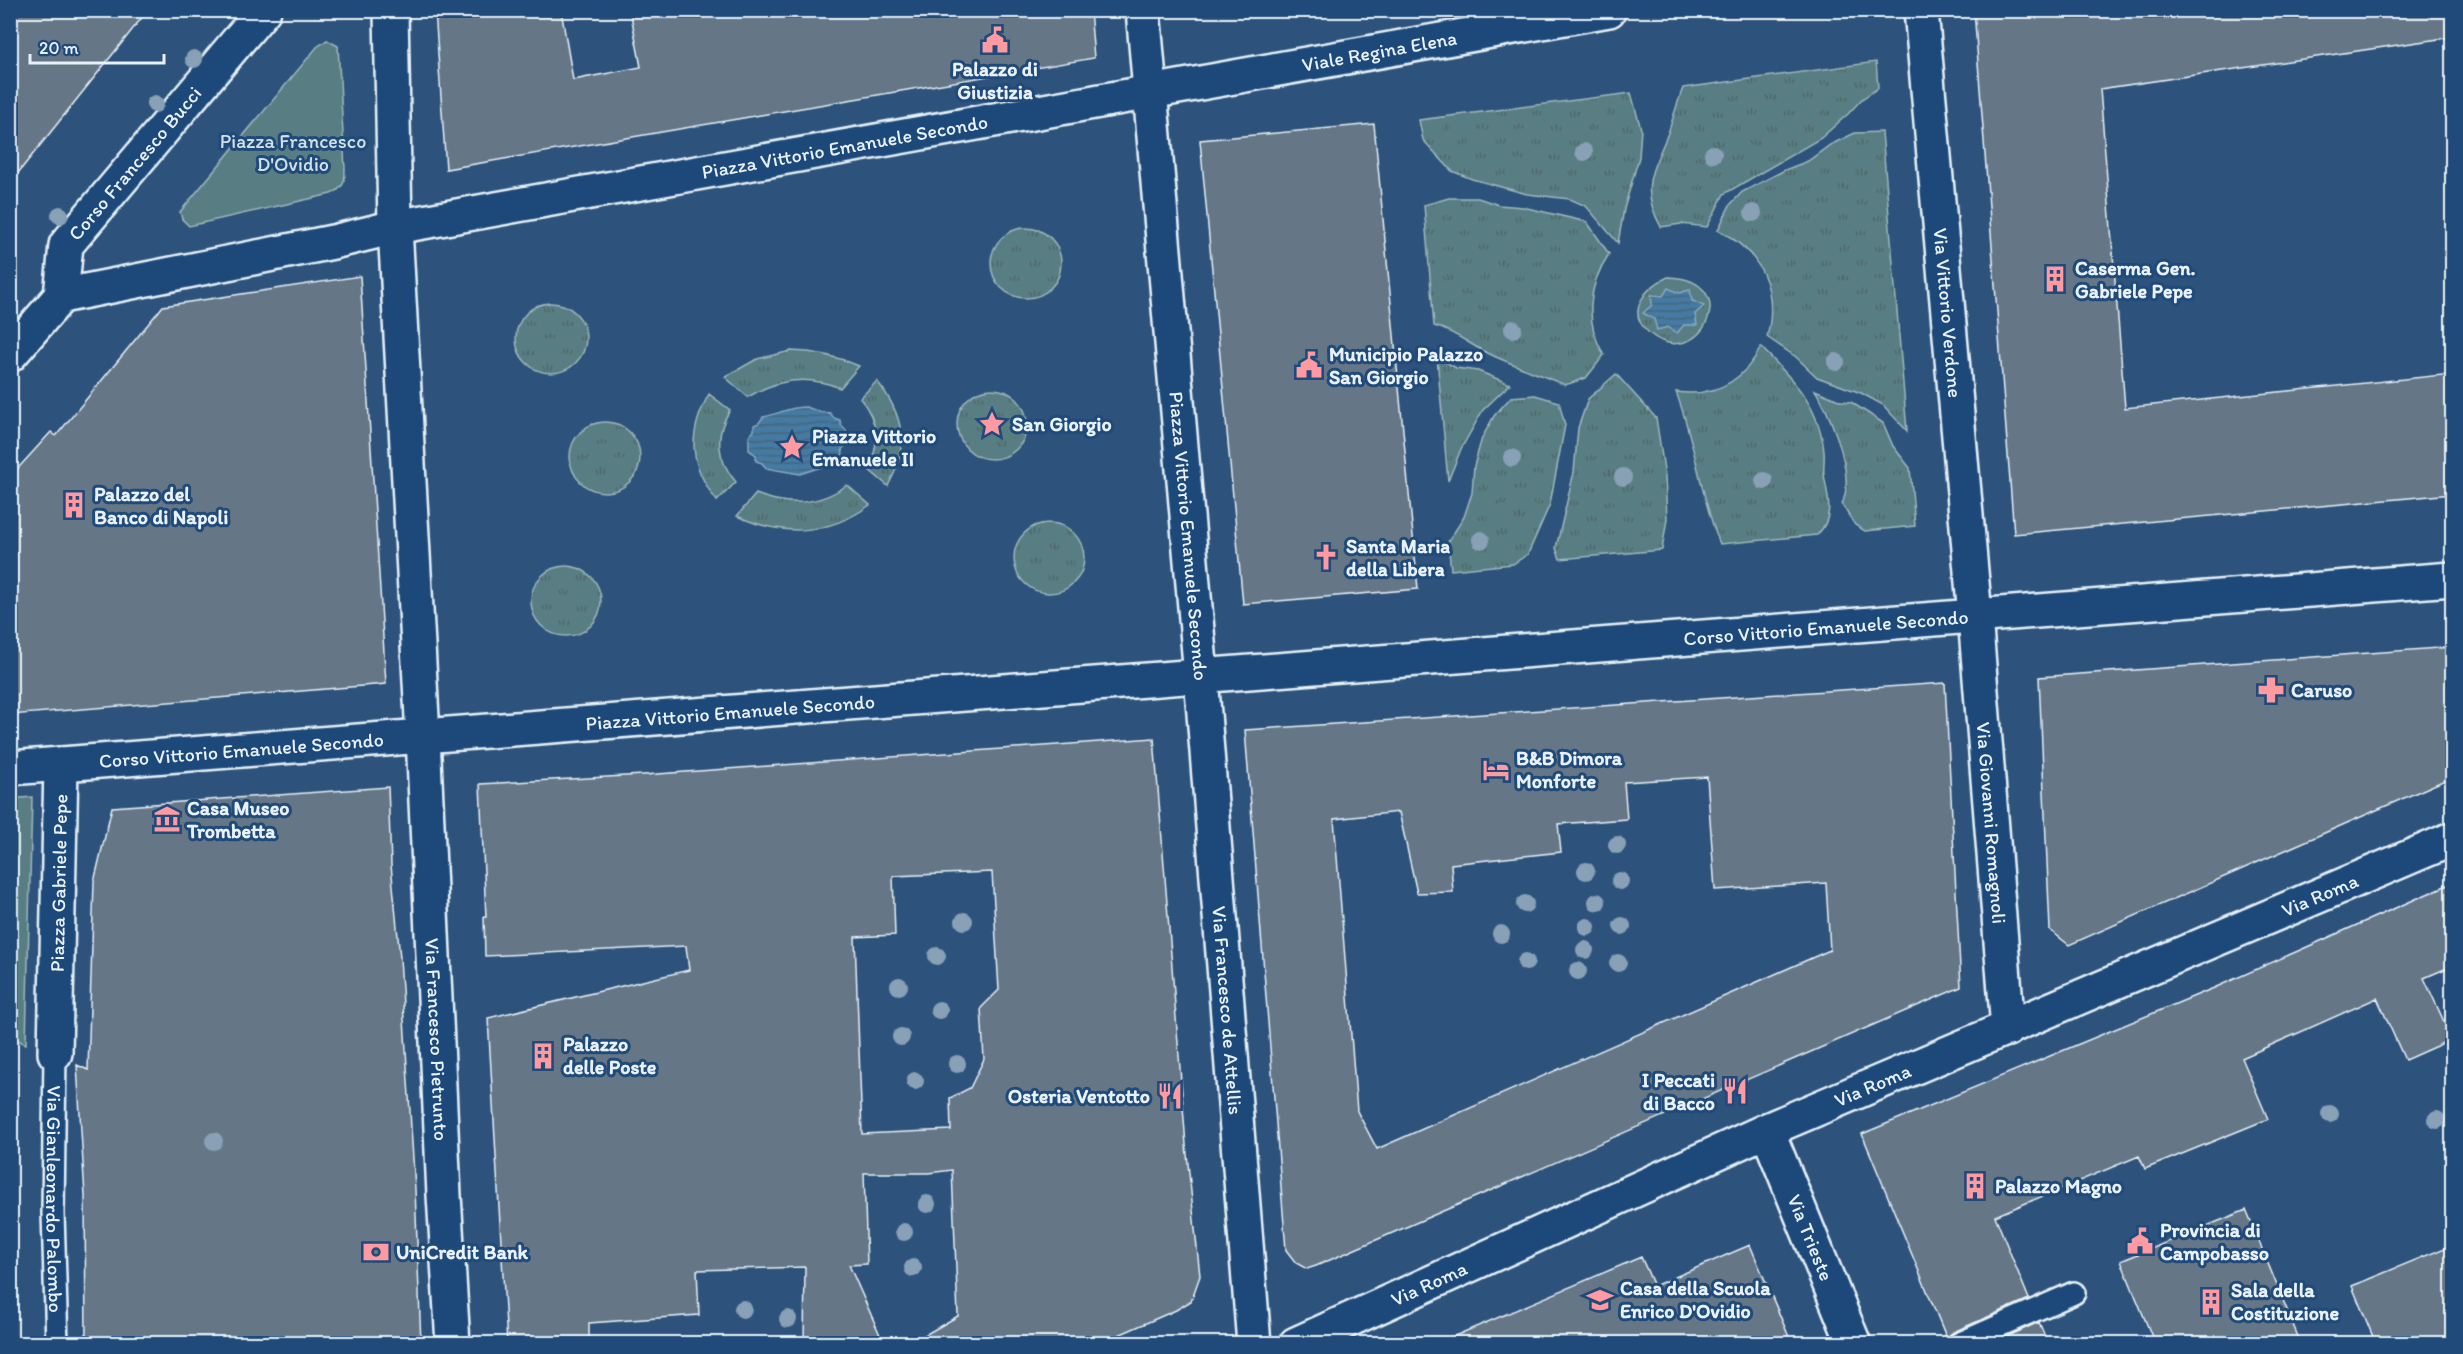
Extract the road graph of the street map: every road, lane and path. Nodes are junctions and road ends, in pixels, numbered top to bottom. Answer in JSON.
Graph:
{"nodes":[{"id":1,"x":264,"y":10,"type":"edge"},
{"id":2,"x":391,"y":10,"type":"edge"},
{"id":3,"x":1143,"y":10,"type":"edge"},
{"id":4,"x":1609,"y":10,"type":"edge"},
{"id":5,"x":1921,"y":10,"type":"edge"},
{"id":6,"x":1151,"y":92,"type":"junction"},
{"id":7,"x":395,"y":227,"type":"junction"},
{"id":8,"x":61,"y":296,"type":"junction"},
{"id":9,"x":10,"y":355,"type":"edge"},
{"id":10,"x":2452,"y":579,"type":"edge"},
{"id":11,"x":1975,"y":616,"type":"junction"},
{"id":12,"x":1201,"y":676,"type":"junction"},
{"id":13,"x":423,"y":736,"type":"junction"},
{"id":14,"x":61,"y":764,"type":"junction"},
{"id":15,"x":10,"y":768,"type":"edge"},
{"id":16,"x":2452,"y":839,"type":"edge"},
{"id":17,"x":2008,"y":1029,"type":"junction"},
{"id":18,"x":55,"y":1053,"type":"joint"},
{"id":19,"x":1767,"y":1131,"type":"junction"},
{"id":20,"x":2074,"y":1293,"type":"dead end"},
{"id":21,"x":57,"y":1344,"type":"edge"},
{"id":22,"x":453,"y":1344,"type":"edge"},
{"id":23,"x":1254,"y":1344,"type":"edge"},
{"id":24,"x":1296,"y":1344,"type":"edge"},
{"id":25,"x":1854,"y":1344,"type":"edge"},
{"id":26,"x":1958,"y":1344,"type":"edge"}],
"edges":[{"from":1,"to":8,"type":"street","name":"Corso Francesco Bucci"},
{"from":2,"to":7,"type":"street"},
{"from":3,"to":6,"type":"street"},
{"from":4,"to":6,"type":"street","name":"Viale Regina Elena"},
{"from":5,"to":11,"type":"street","name":"Via Vittorio Verdone"},
{"from":6,"to":7,"type":"street","name":"Piazza Vittorio Emanuele Secondo"},
{"from":6,"to":12,"type":"street","name":"Piazza Vittorio Emanuele Secondo"},
{"from":7,"to":8,"type":"street"},
{"from":7,"to":13,"type":"street"},
{"from":8,"to":9,"type":"street"},
{"from":10,"to":11,"type":"street","name":"Corso Vittorio Emanuele Secondo"},
{"from":11,"to":12,"type":"street","name":"Corso Vittorio Emanuele Secondo"},
{"from":11,"to":17,"type":"street","name":"Via Giovanni Romagnoli"},
{"from":12,"to":13,"type":"street","name":"Piazza Vittorio Emanuele Secondo"},
{"from":12,"to":23,"type":"street","name":"Via Francesco de Attellis"},
{"from":13,"to":14,"type":"street","name":"Corso Vittorio Emanuele Secondo"},
{"from":13,"to":22,"type":"street","name":"Via Francesco Pietrunto"},
{"from":14,"to":15,"type":"street","name":"Piazza Gabriele Pepe"},
{"from":14,"to":18,"type":"street","name":"Piazza Gabriele Pepe"},
{"from":16,"to":17,"type":"street","name":"Via Roma"},
{"from":17,"to":19,"type":"street","name":"Via Roma"},
{"from":18,"to":21,"type":"lane","name":"Via Gianleonardo Palombo"},
{"from":19,"to":24,"type":"street","name":"Via Roma"},
{"from":19,"to":25,"type":"street","name":"Via Trieste"},
{"from":20,"to":26,"type":"lane"}]}
